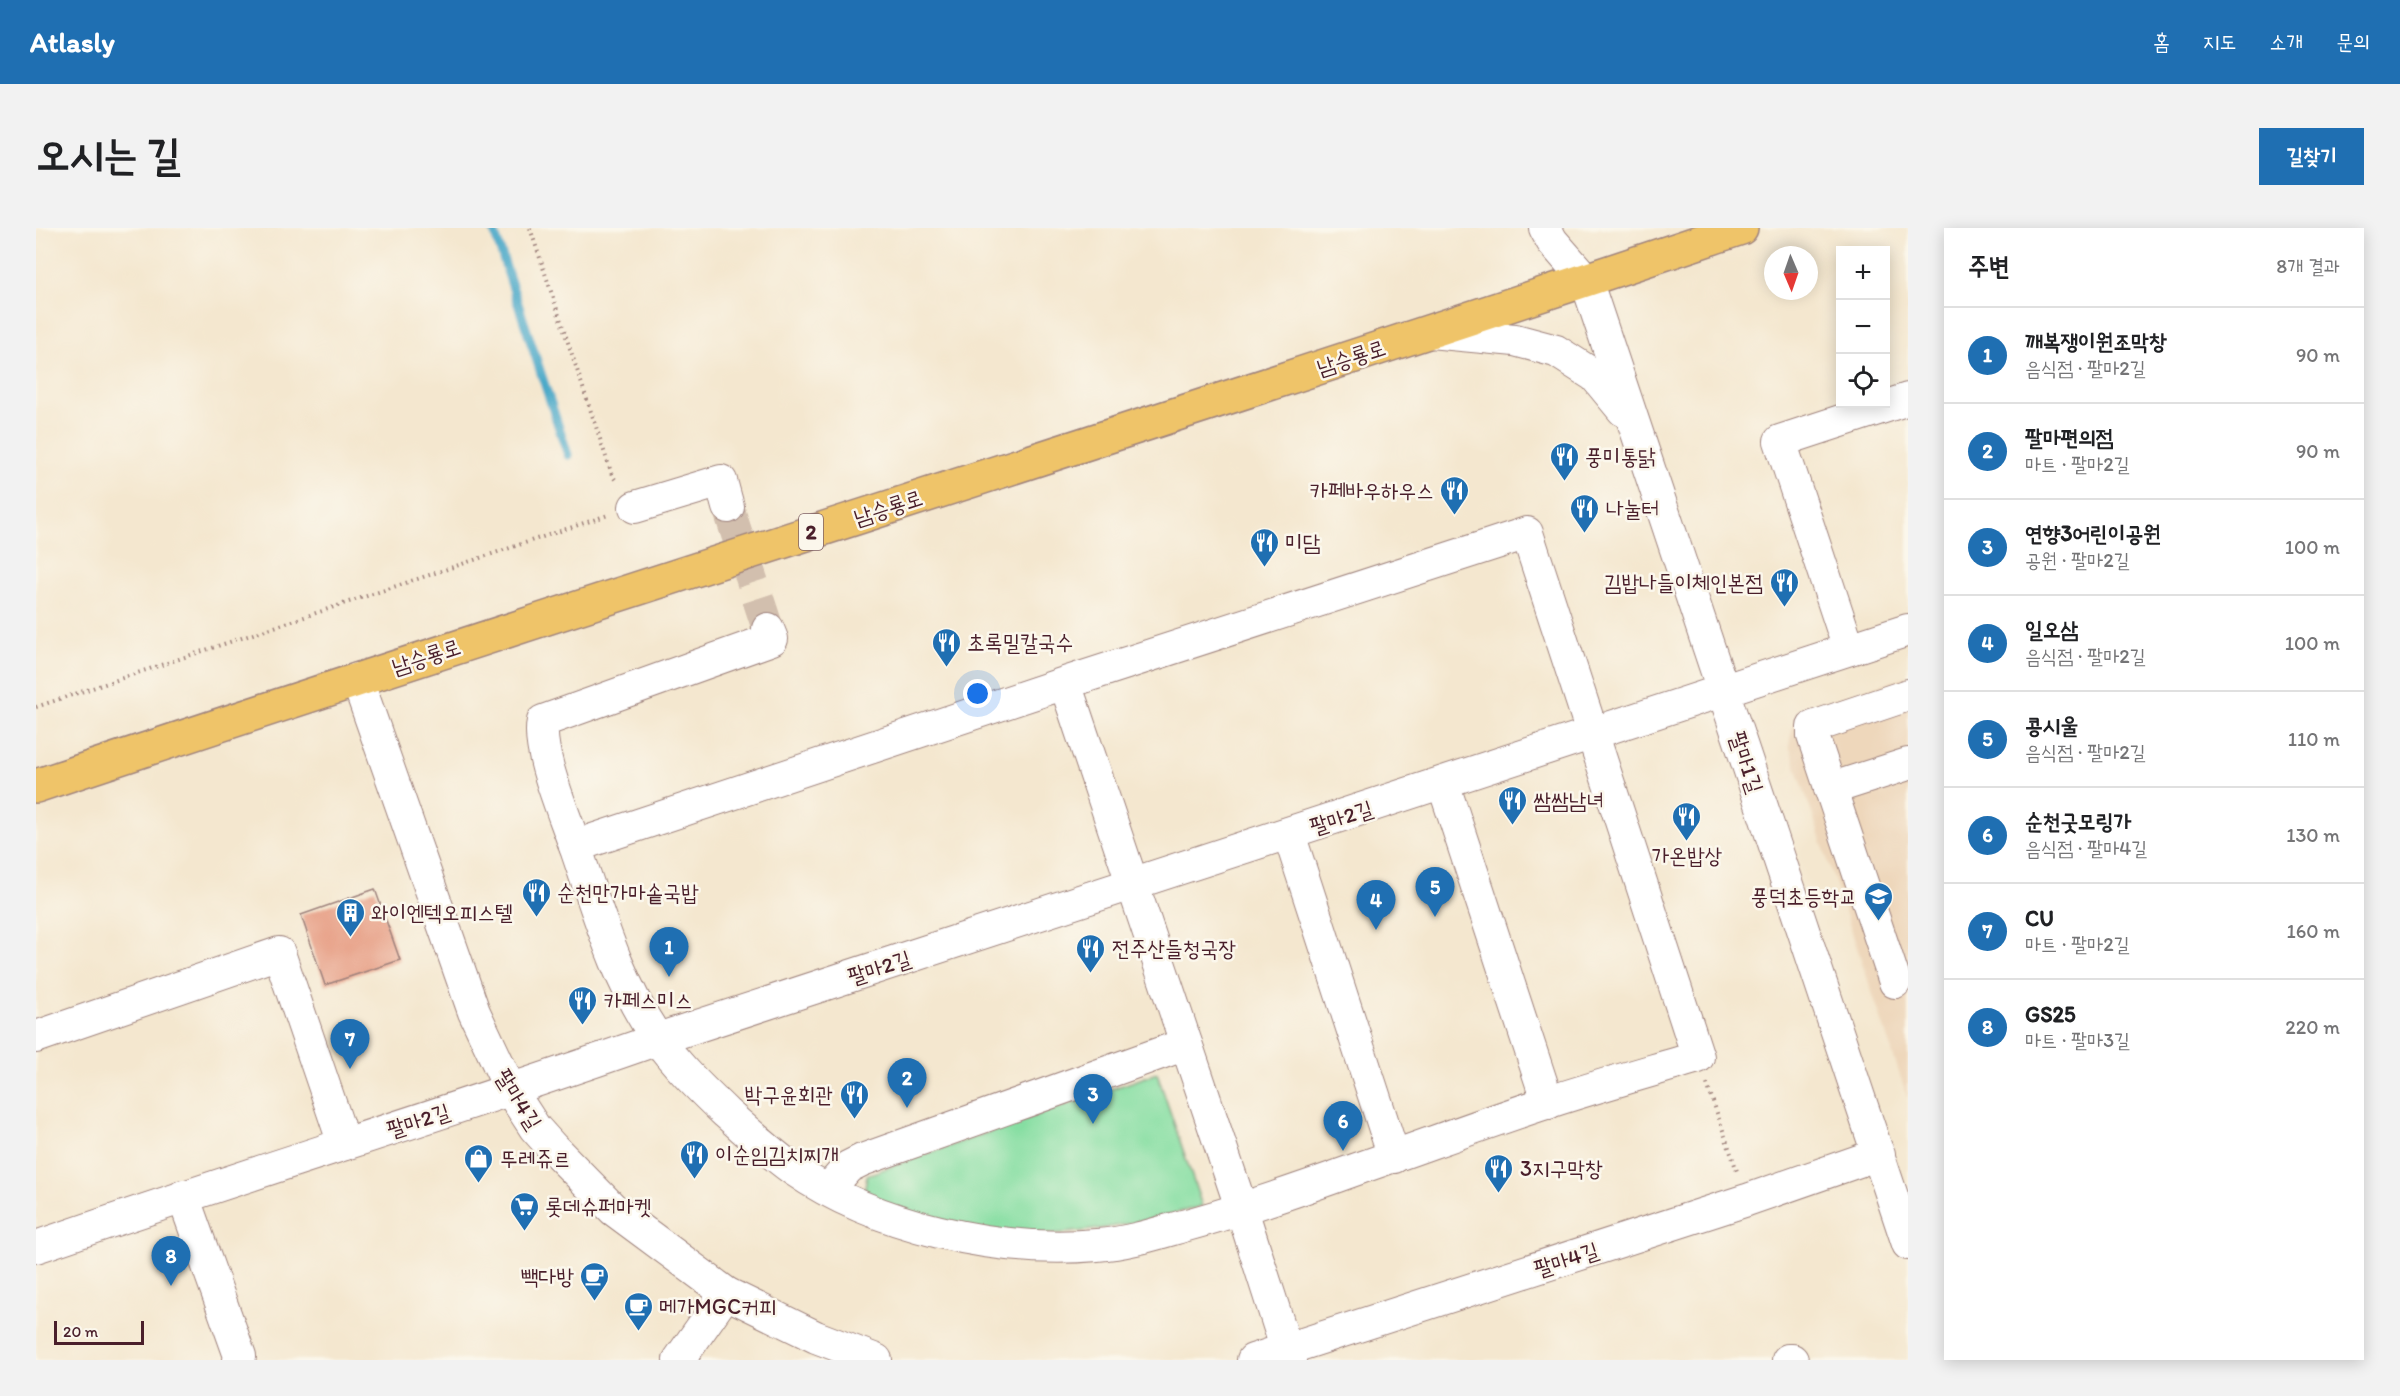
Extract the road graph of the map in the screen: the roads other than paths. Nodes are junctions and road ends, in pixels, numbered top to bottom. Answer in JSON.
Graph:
{"nodes":[{"id":1,"x":1545,"y":228,"type":"edge"},
{"id":2,"x":1741,"y":228,"type":"edge"},
{"id":3,"x":1586,"y":280,"type":"junction"},
{"id":4,"x":1430,"y":332,"type":"junction"},
{"id":5,"x":1908,"y":399,"type":"edge"},
{"id":6,"x":1635,"y":425,"type":"junction"},
{"id":7,"x":635,"y":507,"type":"road end"},
{"id":8,"x":728,"y":507,"type":"tunnel mouth"},
{"id":9,"x":768,"y":629,"type":"dead end"},
{"id":10,"x":1908,"y":630,"type":"edge"},
{"id":11,"x":1849,"y":650,"type":"junction"},
{"id":12,"x":357,"y":679,"type":"junction"},
{"id":13,"x":1065,"y":683,"type":"junction"},
{"id":14,"x":1724,"y":691,"type":"junction"},
{"id":15,"x":1908,"y":695,"type":"edge"},
{"id":16,"x":1593,"y":733,"type":"junction"},
{"id":17,"x":1908,"y":764,"type":"edge"},
{"id":18,"x":1443,"y":783,"type":"junction"},
{"id":19,"x":36,"y":786,"type":"edge"},
{"id":20,"x":1830,"y":789,"type":"junction"},
{"id":21,"x":1289,"y":834,"type":"junction"},
{"id":22,"x":575,"y":846,"type":"junction"},
{"id":23,"x":1134,"y":885,"type":"junction"},
{"id":24,"x":1894,"y":982,"type":"dead end"},
{"id":25,"x":36,"y":1037,"type":"edge"},
{"id":26,"x":658,"y":1039,"type":"junction"},
{"id":27,"x":1186,"y":1044,"type":"junction"},
{"id":28,"x":511,"y":1091,"type":"junction"},
{"id":29,"x":1548,"y":1102,"type":"junction"},
{"id":30,"x":344,"y":1144,"type":"junction"},
{"id":31,"x":1879,"y":1154,"type":"junction"},
{"id":32,"x":1394,"y":1156,"type":"junction"},
{"id":33,"x":828,"y":1190,"type":"junction"},
{"id":34,"x":183,"y":1196,"type":"junction"},
{"id":35,"x":1242,"y":1210,"type":"junction"},
{"id":36,"x":1908,"y":1244,"type":"edge"},
{"id":37,"x":36,"y":1247,"type":"edge"},
{"id":38,"x":726,"y":1293,"type":"junction"},
{"id":39,"x":1289,"y":1355,"type":"edge"},
{"id":40,"x":245,"y":1359,"type":"edge"},
{"id":41,"x":679,"y":1360,"type":"edge"},
{"id":42,"x":876,"y":1360,"type":"edge"},
{"id":43,"x":1253,"y":1360,"type":"edge"}],
"edges":[{"from":1,"to":3,"type":"street"},
{"from":2,"to":3,"type":"main road","name":"남승룡로","number":"2"},
{"from":3,"to":4,"type":"main road","name":"남승룡로","number":"2"},
{"from":3,"to":6,"type":"street","name":"팔마1길"},
{"from":4,"to":6,"type":"street"},
{"from":4,"to":12,"type":"main road","name":"남승룡로","number":"2"},
{"from":5,"to":11,"type":"street"},
{"from":6,"to":14,"type":"street","name":"팔마1길"},
{"from":7,"to":8,"type":"street"},
{"from":9,"to":22,"type":"street"},
{"from":10,"to":11,"type":"street","name":"팔마2길"},
{"from":11,"to":14,"type":"street","name":"팔마2길"},
{"from":12,"to":19,"type":"main road","name":"남승룡로","number":"2"},
{"from":12,"to":28,"type":"street","name":"팔마4길"},
{"from":13,"to":16,"type":"street"},
{"from":13,"to":22,"type":"street"},
{"from":13,"to":23,"type":"street"},
{"from":14,"to":16,"type":"street","name":"팔마2길"},
{"from":14,"to":31,"type":"street","name":"팔마1길"},
{"from":15,"to":20,"type":"street"},
{"from":16,"to":18,"type":"street","name":"팔마2길"},
{"from":16,"to":29,"type":"street"},
{"from":17,"to":20,"type":"street"},
{"from":18,"to":21,"type":"street","name":"팔마2길"},
{"from":18,"to":29,"type":"street"},
{"from":20,"to":24,"type":"street"},
{"from":21,"to":23,"type":"street","name":"팔마2길"},
{"from":21,"to":32,"type":"street"},
{"from":22,"to":26,"type":"street"},
{"from":23,"to":26,"type":"street","name":"팔마2길"},
{"from":23,"to":27,"type":"street"},
{"from":25,"to":30,"type":"street"},
{"from":26,"to":28,"type":"street","name":"팔마2길"},
{"from":26,"to":33,"type":"street"},
{"from":27,"to":33,"type":"street"},
{"from":27,"to":35,"type":"street"},
{"from":28,"to":30,"type":"street","name":"팔마2길"},
{"from":28,"to":38,"type":"street","name":"팔마4길"},
{"from":29,"to":32,"type":"street"},
{"from":30,"to":34,"type":"street","name":"팔마2길"},
{"from":31,"to":36,"type":"street","name":"팔마1길"},
{"from":31,"to":39,"type":"street","name":"팔마4길"},
{"from":32,"to":35,"type":"street"},
{"from":33,"to":35,"type":"street"},
{"from":34,"to":37,"type":"street","name":"팔마2길"},
{"from":34,"to":40,"type":"street"},
{"from":35,"to":39,"type":"street"},
{"from":38,"to":41,"type":"street"},
{"from":38,"to":42,"type":"street","name":"팔마4길"},
{"from":39,"to":43,"type":"street","name":"팔마4길"}]}
